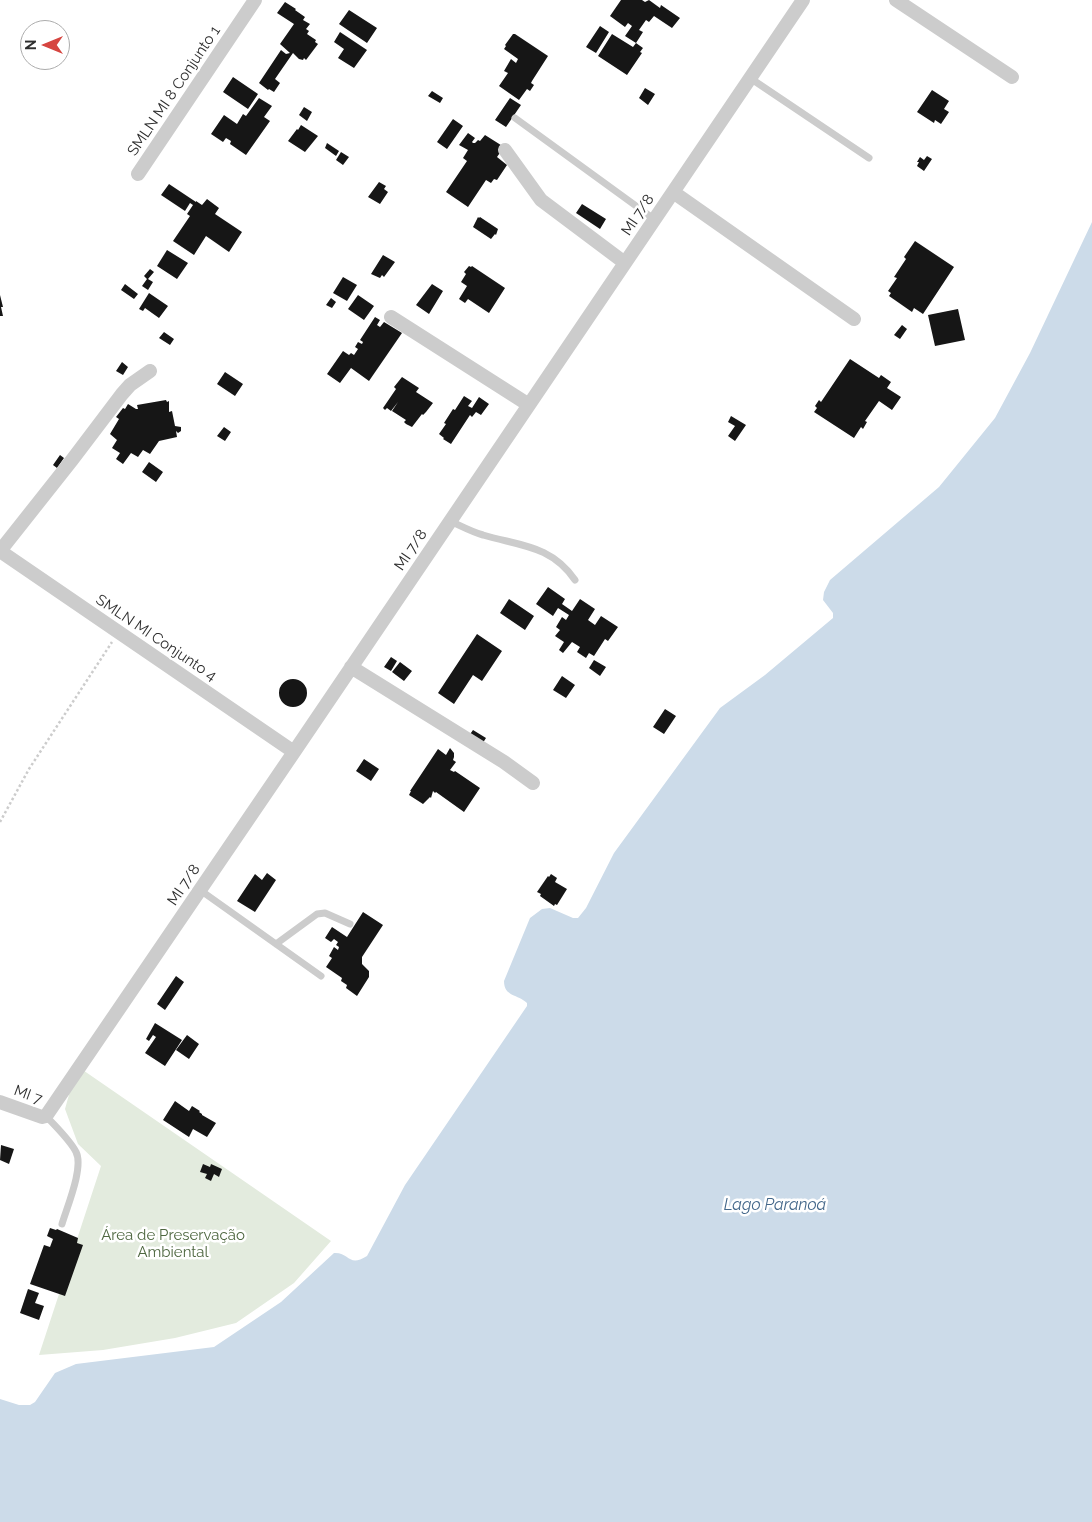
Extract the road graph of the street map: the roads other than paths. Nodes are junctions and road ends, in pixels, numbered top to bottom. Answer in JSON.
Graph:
{"nodes":[{"id":1,"x":255,"y":0,"type":"edge"},
{"id":2,"x":803,"y":0,"type":"edge"},
{"id":3,"x":896,"y":0,"type":"edge"},
{"id":4,"x":1012,"y":77,"type":"dead end"},
{"id":5,"x":750,"y":78,"type":"junction"},
{"id":6,"x":515,"y":118,"type":"dead end"},
{"id":7,"x":505,"y":150,"type":"dead end"},
{"id":8,"x":869,"y":158,"type":"dead end"},
{"id":9,"x":138,"y":174,"type":"dead end"},
{"id":10,"x":673,"y":192,"type":"junction"},
{"id":11,"x":654,"y":220,"type":"junction"},
{"id":12,"x":625,"y":263,"type":"junction"},
{"id":13,"x":390,"y":317,"type":"dead end"},
{"id":14,"x":854,"y":318,"type":"dead end"},
{"id":15,"x":150,"y":371,"type":"dead end"},
{"id":16,"x":528,"y":406,"type":"junction"},
{"id":17,"x":450,"y":521,"type":"junction"},
{"id":18,"x":0,"y":551,"type":"edge"},
{"id":19,"x":575,"y":580,"type":"dead end"},
{"id":20,"x":352,"y":667,"type":"junction"},
{"id":21,"x":294,"y":752,"type":"junction"},
{"id":22,"x":533,"y":783,"type":"dead end"},
{"id":23,"x":200,"y":890,"type":"junction"},
{"id":24,"x":350,"y":924,"type":"dead end"},
{"id":25,"x":276,"y":944,"type":"junction"},
{"id":26,"x":321,"y":976,"type":"dead end"},
{"id":27,"x":0,"y":1102,"type":"edge"},
{"id":28,"x":45,"y":1116,"type":"junction"},
{"id":29,"x":62,"y":1224,"type":"dead end"}],
"edges":[{"from":1,"to":9,"type":"street","name":"SMLN MI 8 Conjunto 1"},
{"from":2,"to":5,"type":"street","name":"MI 7/8"},
{"from":3,"to":4,"type":"street"},
{"from":5,"to":8,"type":"lane"},
{"from":5,"to":10,"type":"street","name":"MI 7/8"},
{"from":6,"to":11,"type":"lane"},
{"from":7,"to":12,"type":"street"},
{"from":10,"to":11,"type":"street","name":"MI 7/8"},
{"from":10,"to":14,"type":"street"},
{"from":11,"to":12,"type":"street","name":"MI 7/8"},
{"from":12,"to":16,"type":"street","name":"MI 7/8"},
{"from":13,"to":16,"type":"street"},
{"from":15,"to":18,"type":"street"},
{"from":16,"to":17,"type":"street","name":"MI 7/8"},
{"from":17,"to":19,"type":"lane"},
{"from":17,"to":20,"type":"street","name":"MI 7/8"},
{"from":18,"to":21,"type":"street","name":"SMLN MI Conjunto 4"},
{"from":20,"to":21,"type":"street","name":"MI 7/8"},
{"from":20,"to":22,"type":"street"},
{"from":21,"to":23,"type":"street","name":"MI 7/8"},
{"from":23,"to":25,"type":"lane"},
{"from":23,"to":28,"type":"street","name":"MI 7/8"},
{"from":24,"to":25,"type":"lane"},
{"from":25,"to":26,"type":"lane"},
{"from":27,"to":28,"type":"street","name":"MI 7"},
{"from":28,"to":29,"type":"lane"}]}
